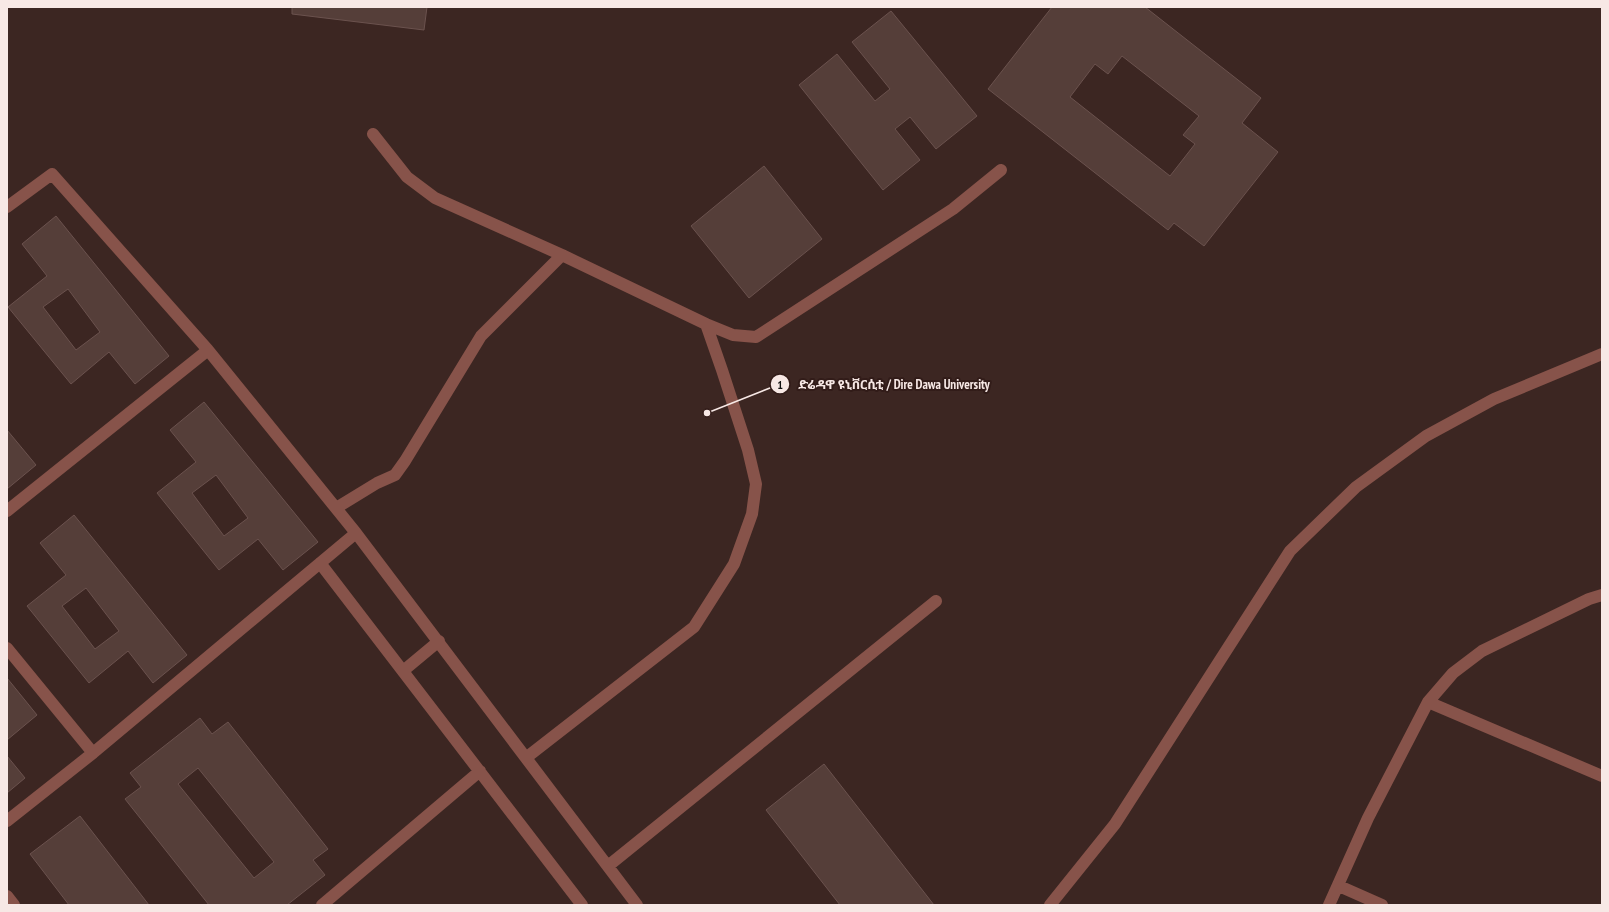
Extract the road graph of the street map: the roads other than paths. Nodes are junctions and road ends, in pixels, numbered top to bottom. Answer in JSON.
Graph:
{"nodes":[{"id":1,"x":373,"y":134,"type":"dead end"},
{"id":2,"x":1001,"y":170,"type":"dead end"},
{"id":3,"x":7,"y":207,"type":"edge"},
{"id":4,"x":562,"y":255,"type":"junction"},
{"id":5,"x":706,"y":324,"type":"junction"},
{"id":6,"x":208,"y":350,"type":"junction"},
{"id":7,"x":1602,"y":354,"type":"edge"},
{"id":8,"x":336,"y":508,"type":"junction"},
{"id":9,"x":7,"y":510,"type":"edge"},
{"id":10,"x":356,"y":533,"type":"junction"},
{"id":11,"x":320,"y":563,"type":"junction"},
{"id":12,"x":1602,"y":595,"type":"edge"},
{"id":13,"x":936,"y":600,"type":"dead end"},
{"id":14,"x":439,"y":641,"type":"junction"},
{"id":15,"x":7,"y":648,"type":"edge"},
{"id":16,"x":403,"y":671,"type":"junction"},
{"id":17,"x":1428,"y":702,"type":"junction"},
{"id":18,"x":93,"y":753,"type":"junction"},
{"id":19,"x":527,"y":758,"type":"junction"},
{"id":20,"x":480,"y":771,"type":"junction"},
{"id":21,"x":1602,"y":776,"type":"edge"},
{"id":22,"x":7,"y":821,"type":"edge"},
{"id":23,"x":608,"y":866,"type":"junction"},
{"id":24,"x":1338,"y":886,"type":"junction"},
{"id":25,"x":7,"y":896,"type":"edge"},
{"id":26,"x":14,"y":905,"type":"edge"},
{"id":27,"x":322,"y":905,"type":"edge"},
{"id":28,"x":582,"y":905,"type":"edge"},
{"id":29,"x":637,"y":905,"type":"edge"},
{"id":30,"x":1050,"y":905,"type":"edge"},
{"id":31,"x":1329,"y":905,"type":"edge"},
{"id":32,"x":1382,"y":905,"type":"edge"}],
"edges":[{"from":1,"to":4,"type":"street"},
{"from":2,"to":5,"type":"street"},
{"from":3,"to":6,"type":"street"},
{"from":4,"to":5,"type":"street"},
{"from":4,"to":8,"type":"street"},
{"from":5,"to":19,"type":"street"},
{"from":6,"to":8,"type":"street"},
{"from":6,"to":9,"type":"street"},
{"from":7,"to":30,"type":"street"},
{"from":8,"to":10,"type":"street"},
{"from":10,"to":11,"type":"street"},
{"from":10,"to":14,"type":"street"},
{"from":11,"to":16,"type":"street"},
{"from":11,"to":18,"type":"street"},
{"from":12,"to":17,"type":"street"},
{"from":13,"to":23,"type":"street"},
{"from":14,"to":16,"type":"street"},
{"from":14,"to":19,"type":"street"},
{"from":15,"to":18,"type":"street"},
{"from":16,"to":20,"type":"street"},
{"from":17,"to":21,"type":"street"},
{"from":17,"to":24,"type":"street"},
{"from":18,"to":22,"type":"street"},
{"from":19,"to":23,"type":"street"},
{"from":20,"to":27,"type":"street"},
{"from":20,"to":28,"type":"street"},
{"from":23,"to":29,"type":"street"},
{"from":24,"to":31,"type":"street"},
{"from":24,"to":32,"type":"street"},
{"from":25,"to":26,"type":"street"}]}
